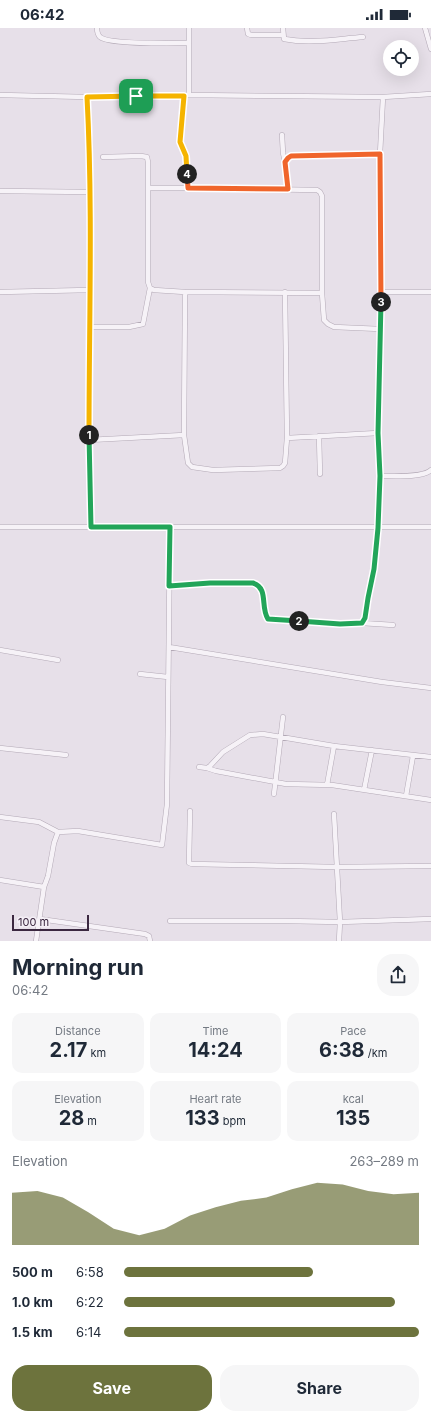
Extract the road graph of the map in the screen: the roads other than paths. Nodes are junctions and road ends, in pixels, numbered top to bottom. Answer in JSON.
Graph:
{"nodes":[{"id":1,"x":96,"y":28,"type":"edge"},
{"id":2,"x":189,"y":28,"type":"edge"},
{"id":3,"x":247,"y":28,"type":"edge"},
{"id":4,"x":283,"y":28,"type":"edge"},
{"id":5,"x":425,"y":28,"type":"edge"},
{"id":6,"x":283,"y":35,"type":"junction"},
{"id":7,"x":363,"y":37,"type":"dead end"},
{"id":8,"x":189,"y":43,"type":"junction"},
{"id":9,"x":431,"y":49,"type":"edge"},
{"id":10,"x":431,"y":94,"type":"edge"},
{"id":11,"x":0,"y":95,"type":"edge"},
{"id":12,"x":186,"y":95,"type":"junction"},
{"id":13,"x":87,"y":97,"type":"junction"},
{"id":14,"x":383,"y":97,"type":"junction"},
{"id":15,"x":282,"y":135,"type":"dead end"},
{"id":16,"x":380,"y":154,"type":"junction"},
{"id":17,"x":103,"y":157,"type":"dead end"},
{"id":18,"x":285,"y":162,"type":"junction"},
{"id":19,"x":148,"y":188,"type":"junction"},
{"id":20,"x":188,"y":188,"type":"junction"},
{"id":21,"x":288,"y":189,"type":"junction"},
{"id":22,"x":0,"y":191,"type":"edge"},
{"id":23,"x":90,"y":192,"type":"junction"},
{"id":24,"x":150,"y":288,"type":"junction"},
{"id":25,"x":89,"y":290,"type":"junction"},
{"id":26,"x":0,"y":292,"type":"edge"},
{"id":27,"x":185,"y":292,"type":"junction"},
{"id":28,"x":285,"y":292,"type":"junction"},
{"id":29,"x":381,"y":292,"type":"junction"},
{"id":30,"x":431,"y":292,"type":"edge"},
{"id":31,"x":322,"y":293,"type":"junction"},
{"id":32,"x":89,"y":327,"type":"junction"},
{"id":33,"x":380,"y":329,"type":"junction"},
{"id":34,"x":378,"y":433,"type":"junction"},
{"id":35,"x":184,"y":435,"type":"junction"},
{"id":36,"x":319,"y":436,"type":"junction"},
{"id":37,"x":287,"y":438,"type":"junction"},
{"id":38,"x":89,"y":440,"type":"junction"},
{"id":39,"x":431,"y":470,"type":"edge"},
{"id":40,"x":320,"y":474,"type":"dead end"},
{"id":41,"x":380,"y":476,"type":"junction"},
{"id":42,"x":0,"y":527,"type":"edge"},
{"id":43,"x":91,"y":527,"type":"junction"},
{"id":44,"x":170,"y":527,"type":"junction"},
{"id":45,"x":431,"y":527,"type":"edge"},
{"id":46,"x":378,"y":528,"type":"junction"},
{"id":47,"x":169,"y":586,"type":"junction"},
{"id":48,"x":362,"y":623,"type":"junction"},
{"id":49,"x":393,"y":625,"type":"dead end"},
{"id":50,"x":169,"y":647,"type":"junction"},
{"id":51,"x":0,"y":650,"type":"edge"},
{"id":52,"x":58,"y":660,"type":"dead end"},
{"id":53,"x":140,"y":674,"type":"dead end"},
{"id":54,"x":168,"y":677,"type":"junction"},
{"id":55,"x":431,"y":688,"type":"edge"},
{"id":56,"x":283,"y":717,"type":"dead end"},
{"id":57,"x":280,"y":737,"type":"junction"},
{"id":58,"x":334,"y":746,"type":"junction"},
{"id":59,"x":0,"y":748,"type":"edge"},
{"id":60,"x":372,"y":750,"type":"junction"},
{"id":61,"x":66,"y":755,"type":"dead end"},
{"id":62,"x":412,"y":756,"type":"junction"},
{"id":63,"x":431,"y":757,"type":"edge"},
{"id":64,"x":199,"y":768,"type":"dead end"},
{"id":65,"x":207,"y":768,"type":"junction"},
{"id":66,"x":275,"y":782,"type":"junction"},
{"id":67,"x":327,"y":785,"type":"junction"},
{"id":68,"x":364,"y":790,"type":"junction"},
{"id":69,"x":274,"y":794,"type":"dead end"},
{"id":70,"x":406,"y":796,"type":"junction"},
{"id":71,"x":431,"y":800,"type":"edge"},
{"id":72,"x":190,"y":811,"type":"dead end"},
{"id":73,"x":334,"y":814,"type":"dead end"},
{"id":74,"x":0,"y":817,"type":"edge"},
{"id":75,"x":58,"y":832,"type":"junction"},
{"id":76,"x":431,"y":866,"type":"edge"},
{"id":77,"x":336,"y":867,"type":"junction"},
{"id":78,"x":0,"y":880,"type":"edge"},
{"id":79,"x":44,"y":887,"type":"junction"},
{"id":80,"x":40,"y":919,"type":"junction"},
{"id":81,"x":431,"y":920,"type":"edge"},
{"id":82,"x":170,"y":921,"type":"dead end"},
{"id":83,"x":340,"y":922,"type":"junction"},
{"id":84,"x":36,"y":941,"type":"edge"},
{"id":85,"x":150,"y":941,"type":"edge"},
{"id":86,"x":339,"y":941,"type":"edge"}],
"edges":[{"from":1,"to":8,"type":"street"},
{"from":2,"to":8,"type":"street"},
{"from":3,"to":6,"type":"street"},
{"from":4,"to":6,"type":"street"},
{"from":5,"to":9,"type":"street"},
{"from":6,"to":7,"type":"street"},
{"from":8,"to":12,"type":"street"},
{"from":10,"to":14,"type":"street"},
{"from":11,"to":13,"type":"street"},
{"from":12,"to":13,"type":"street"},
{"from":12,"to":14,"type":"street"},
{"from":12,"to":20,"type":"street"},
{"from":13,"to":23,"type":"street"},
{"from":14,"to":16,"type":"street"},
{"from":15,"to":18,"type":"street"},
{"from":16,"to":18,"type":"street"},
{"from":16,"to":29,"type":"street"},
{"from":17,"to":19,"type":"street"},
{"from":18,"to":21,"type":"street"},
{"from":19,"to":20,"type":"street"},
{"from":19,"to":24,"type":"street"},
{"from":20,"to":21,"type":"street"},
{"from":21,"to":31,"type":"street"},
{"from":22,"to":23,"type":"street"},
{"from":23,"to":25,"type":"street"},
{"from":24,"to":27,"type":"street"},
{"from":24,"to":32,"type":"street"},
{"from":25,"to":26,"type":"street"},
{"from":25,"to":32,"type":"street"},
{"from":27,"to":28,"type":"street"},
{"from":27,"to":35,"type":"street"},
{"from":28,"to":31,"type":"street"},
{"from":28,"to":37,"type":"street"},
{"from":29,"to":30,"type":"street"},
{"from":29,"to":33,"type":"street"},
{"from":31,"to":33,"type":"street"},
{"from":32,"to":38,"type":"street"},
{"from":33,"to":34,"type":"street"},
{"from":34,"to":36,"type":"street"},
{"from":34,"to":41,"type":"street"},
{"from":35,"to":37,"type":"street"},
{"from":35,"to":38,"type":"street"},
{"from":36,"to":37,"type":"street"},
{"from":36,"to":40,"type":"street"},
{"from":38,"to":43,"type":"street"},
{"from":39,"to":41,"type":"street"},
{"from":41,"to":46,"type":"street"},
{"from":42,"to":43,"type":"street"},
{"from":43,"to":44,"type":"street"},
{"from":44,"to":46,"type":"street"},
{"from":44,"to":47,"type":"street"},
{"from":45,"to":46,"type":"street"},
{"from":46,"to":48,"type":"street"},
{"from":47,"to":48,"type":"street"},
{"from":47,"to":50,"type":"street"},
{"from":48,"to":49,"type":"street"},
{"from":50,"to":54,"type":"street"},
{"from":50,"to":55,"type":"street"},
{"from":51,"to":52,"type":"street"},
{"from":53,"to":54,"type":"street"},
{"from":54,"to":75,"type":"street"},
{"from":56,"to":57,"type":"street"},
{"from":57,"to":58,"type":"street"},
{"from":57,"to":65,"type":"street"},
{"from":57,"to":66,"type":"street"},
{"from":58,"to":60,"type":"street"},
{"from":58,"to":67,"type":"street"},
{"from":59,"to":61,"type":"street"},
{"from":60,"to":62,"type":"street"},
{"from":60,"to":68,"type":"street"},
{"from":62,"to":63,"type":"street"},
{"from":62,"to":70,"type":"street"},
{"from":64,"to":65,"type":"street"},
{"from":65,"to":66,"type":"street"},
{"from":66,"to":67,"type":"street"},
{"from":66,"to":69,"type":"street"},
{"from":67,"to":68,"type":"street"},
{"from":68,"to":70,"type":"street"},
{"from":70,"to":71,"type":"street"},
{"from":72,"to":77,"type":"street"},
{"from":73,"to":77,"type":"street"},
{"from":74,"to":75,"type":"street"},
{"from":75,"to":79,"type":"street"},
{"from":76,"to":77,"type":"street"},
{"from":77,"to":83,"type":"street"},
{"from":78,"to":79,"type":"street"},
{"from":79,"to":80,"type":"street"},
{"from":80,"to":84,"type":"street"},
{"from":80,"to":85,"type":"street"},
{"from":81,"to":83,"type":"street"},
{"from":82,"to":83,"type":"street"},
{"from":83,"to":86,"type":"street"}]}
